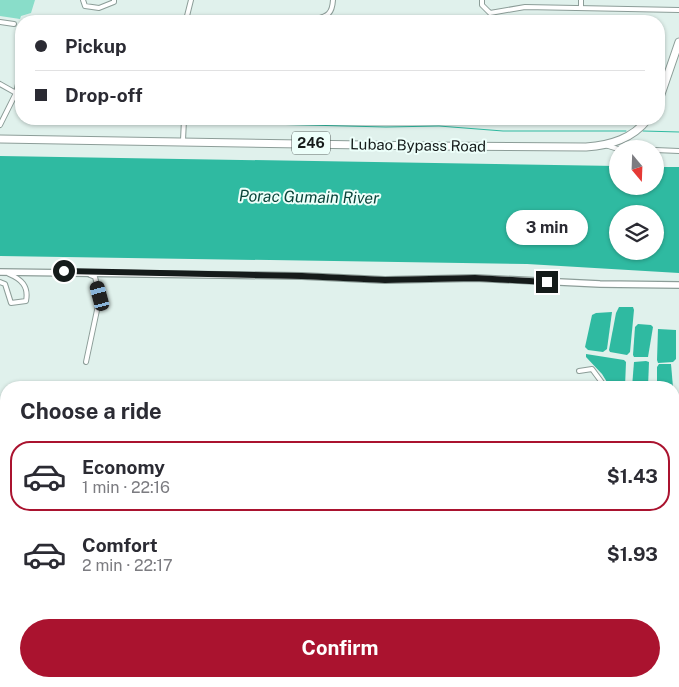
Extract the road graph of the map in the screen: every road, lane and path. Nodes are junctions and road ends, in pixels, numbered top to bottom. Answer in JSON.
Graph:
{"nodes":[{"id":1,"x":83,"y":0,"type":"edge"},
{"id":2,"x":114,"y":0,"type":"edge"},
{"id":3,"x":192,"y":0,"type":"edge"},
{"id":4,"x":333,"y":0,"type":"edge"},
{"id":5,"x":482,"y":0,"type":"edge"},
{"id":6,"x":553,"y":0,"type":"edge"},
{"id":7,"x":581,"y":0,"type":"edge"},
{"id":8,"x":553,"y":6,"type":"junction"},
{"id":9,"x":581,"y":8,"type":"junction"},
{"id":10,"x":679,"y":10,"type":"edge"},
{"id":11,"x":187,"y":15,"type":"edge"},
{"id":12,"x":325,"y":15,"type":"edge"},
{"id":13,"x":0,"y":22,"type":"edge"},
{"id":14,"x":14,"y":24,"type":"dead end"},
{"id":15,"x":679,"y":42,"type":"edge"},
{"id":16,"x":0,"y":84,"type":"edge"},
{"id":17,"x":665,"y":84,"type":"edge"},
{"id":18,"x":15,"y":92,"type":"edge"},
{"id":19,"x":15,"y":95,"type":"edge"},
{"id":20,"x":0,"y":125,"type":"edge"},
{"id":21,"x":184,"y":125,"type":"edge"},
{"id":22,"x":642,"y":125,"type":"edge"},
{"id":23,"x":0,"y":139,"type":"edge"},
{"id":24,"x":183,"y":140,"type":"junction"},
{"id":25,"x":606,"y":146,"type":"junction"},
{"id":26,"x":609,"y":147,"type":"edge"},
{"id":27,"x":664,"y":151,"type":"edge"},
{"id":28,"x":679,"y":152,"type":"edge"},
{"id":29,"x":83,"y":271,"type":"junction"},
{"id":30,"x":2,"y":272,"type":"edge"},
{"id":31,"x":0,"y":282,"type":"edge"},
{"id":32,"x":679,"y":285,"type":"edge"},
{"id":33,"x":86,"y":362,"type":"dead end"},
{"id":34,"x":579,"y":371,"type":"dead end"},
{"id":35,"x":601,"y":381,"type":"edge"}],
"edges":[{"from":1,"to":2,"type":"street"},
{"from":3,"to":11,"type":"street"},
{"from":4,"to":12,"type":"street"},
{"from":5,"to":8,"type":"street"},
{"from":6,"to":8,"type":"street"},
{"from":7,"to":9,"type":"street"},
{"from":8,"to":9,"type":"street"},
{"from":9,"to":10,"type":"street"},
{"from":13,"to":14,"type":"street"},
{"from":15,"to":17,"type":"highway"},
{"from":16,"to":18,"type":"street"},
{"from":19,"to":20,"type":"street"},
{"from":21,"to":24,"type":"street"},
{"from":22,"to":25,"type":"highway","name":"Lubao Bypass Road","number":"246"},
{"from":23,"to":24,"type":"highway","name":"Lubao Bypass Road","number":"246"},
{"from":24,"to":25,"type":"highway","name":"Lubao Bypass Road","number":"246"},
{"from":25,"to":26,"type":"street"},
{"from":27,"to":28,"type":"street"},
{"from":29,"to":30,"type":"street"},
{"from":29,"to":32,"type":"street"},
{"from":29,"to":33,"type":"street"},
{"from":30,"to":31,"type":"street"},
{"from":34,"to":35,"type":"street"}]}
